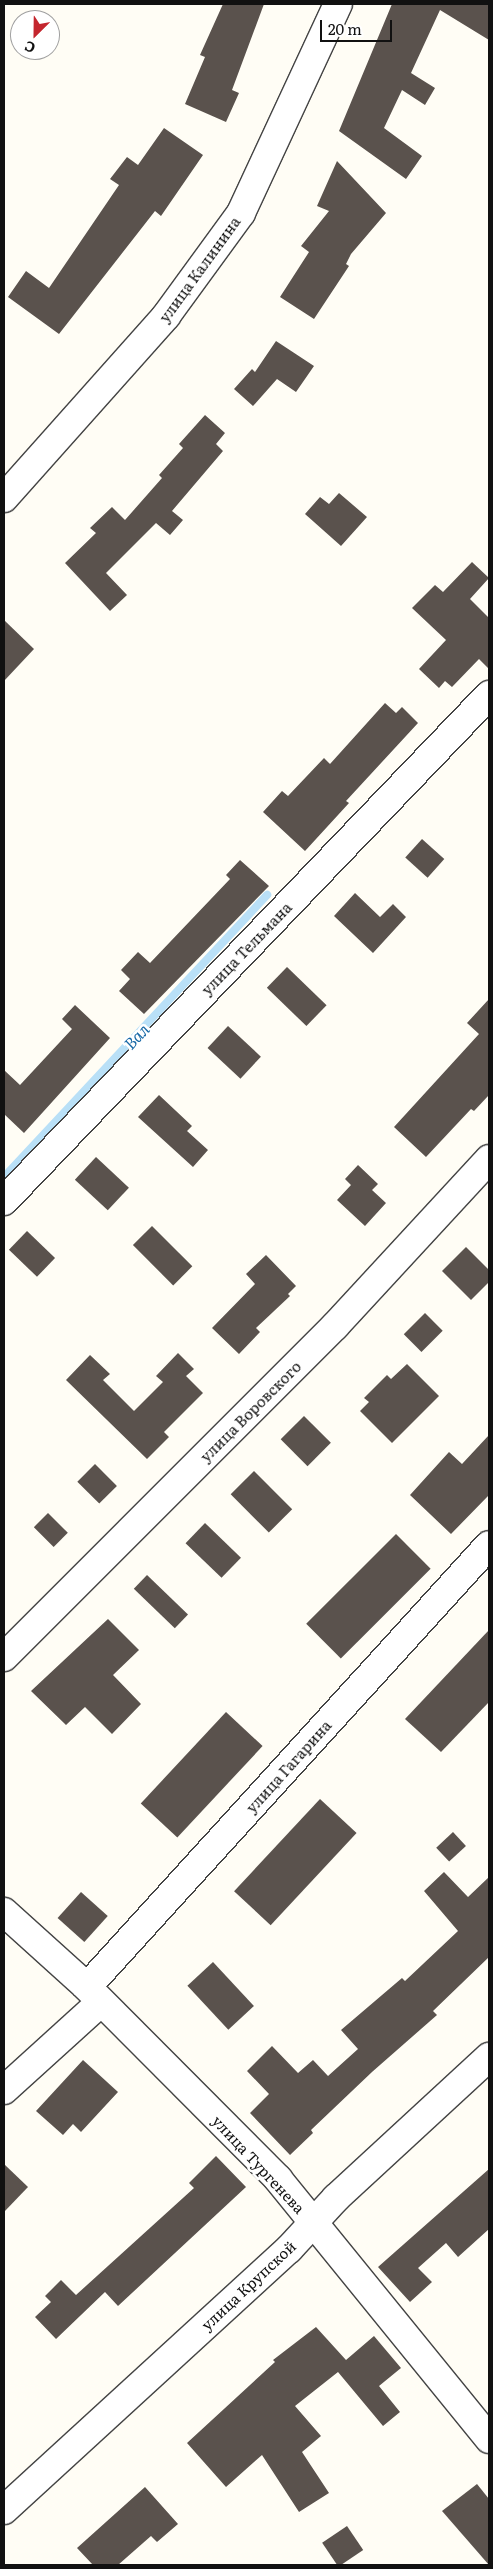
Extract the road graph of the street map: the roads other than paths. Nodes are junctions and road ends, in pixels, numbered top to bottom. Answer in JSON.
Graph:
{"nodes":[{"id":1,"x":338,"y":4,"type":"edge"},
{"id":2,"x":4,"y":498,"type":"edge"},
{"id":3,"x":489,"y":695,"type":"edge"},
{"id":4,"x":489,"y":1159,"type":"edge"},
{"id":5,"x":4,"y":1201,"type":"edge"},
{"id":6,"x":489,"y":1545,"type":"edge"},
{"id":7,"x":4,"y":1657,"type":"edge"},
{"id":8,"x":4,"y":1912,"type":"edge"},
{"id":9,"x":94,"y":1995,"type":"junction"},
{"id":10,"x":489,"y":2057,"type":"edge"},
{"id":11,"x":4,"y":2090,"type":"edge"},
{"id":12,"x":313,"y":2223,"type":"junction"},
{"id":13,"x":489,"y":2439,"type":"edge"},
{"id":14,"x":4,"y":2510,"type":"edge"}],
"edges":[{"from":1,"to":2,"type":"street","name":"улица Калинина"},
{"from":3,"to":5,"type":"street","name":"улица Тельмана"},
{"from":4,"to":7,"type":"street","name":"улица Воровского"},
{"from":6,"to":9,"type":"street","name":"улица Гагарина"},
{"from":8,"to":9,"type":"street","name":"улица Тургенева"},
{"from":9,"to":11,"type":"street","name":"улица Гагарина"},
{"from":9,"to":12,"type":"street","name":"улица Тургенева"},
{"from":10,"to":12,"type":"street","name":"улица Крупской"},
{"from":12,"to":13,"type":"street","name":"улица Тургенева"},
{"from":12,"to":14,"type":"street","name":"улица Крупской"}]}
